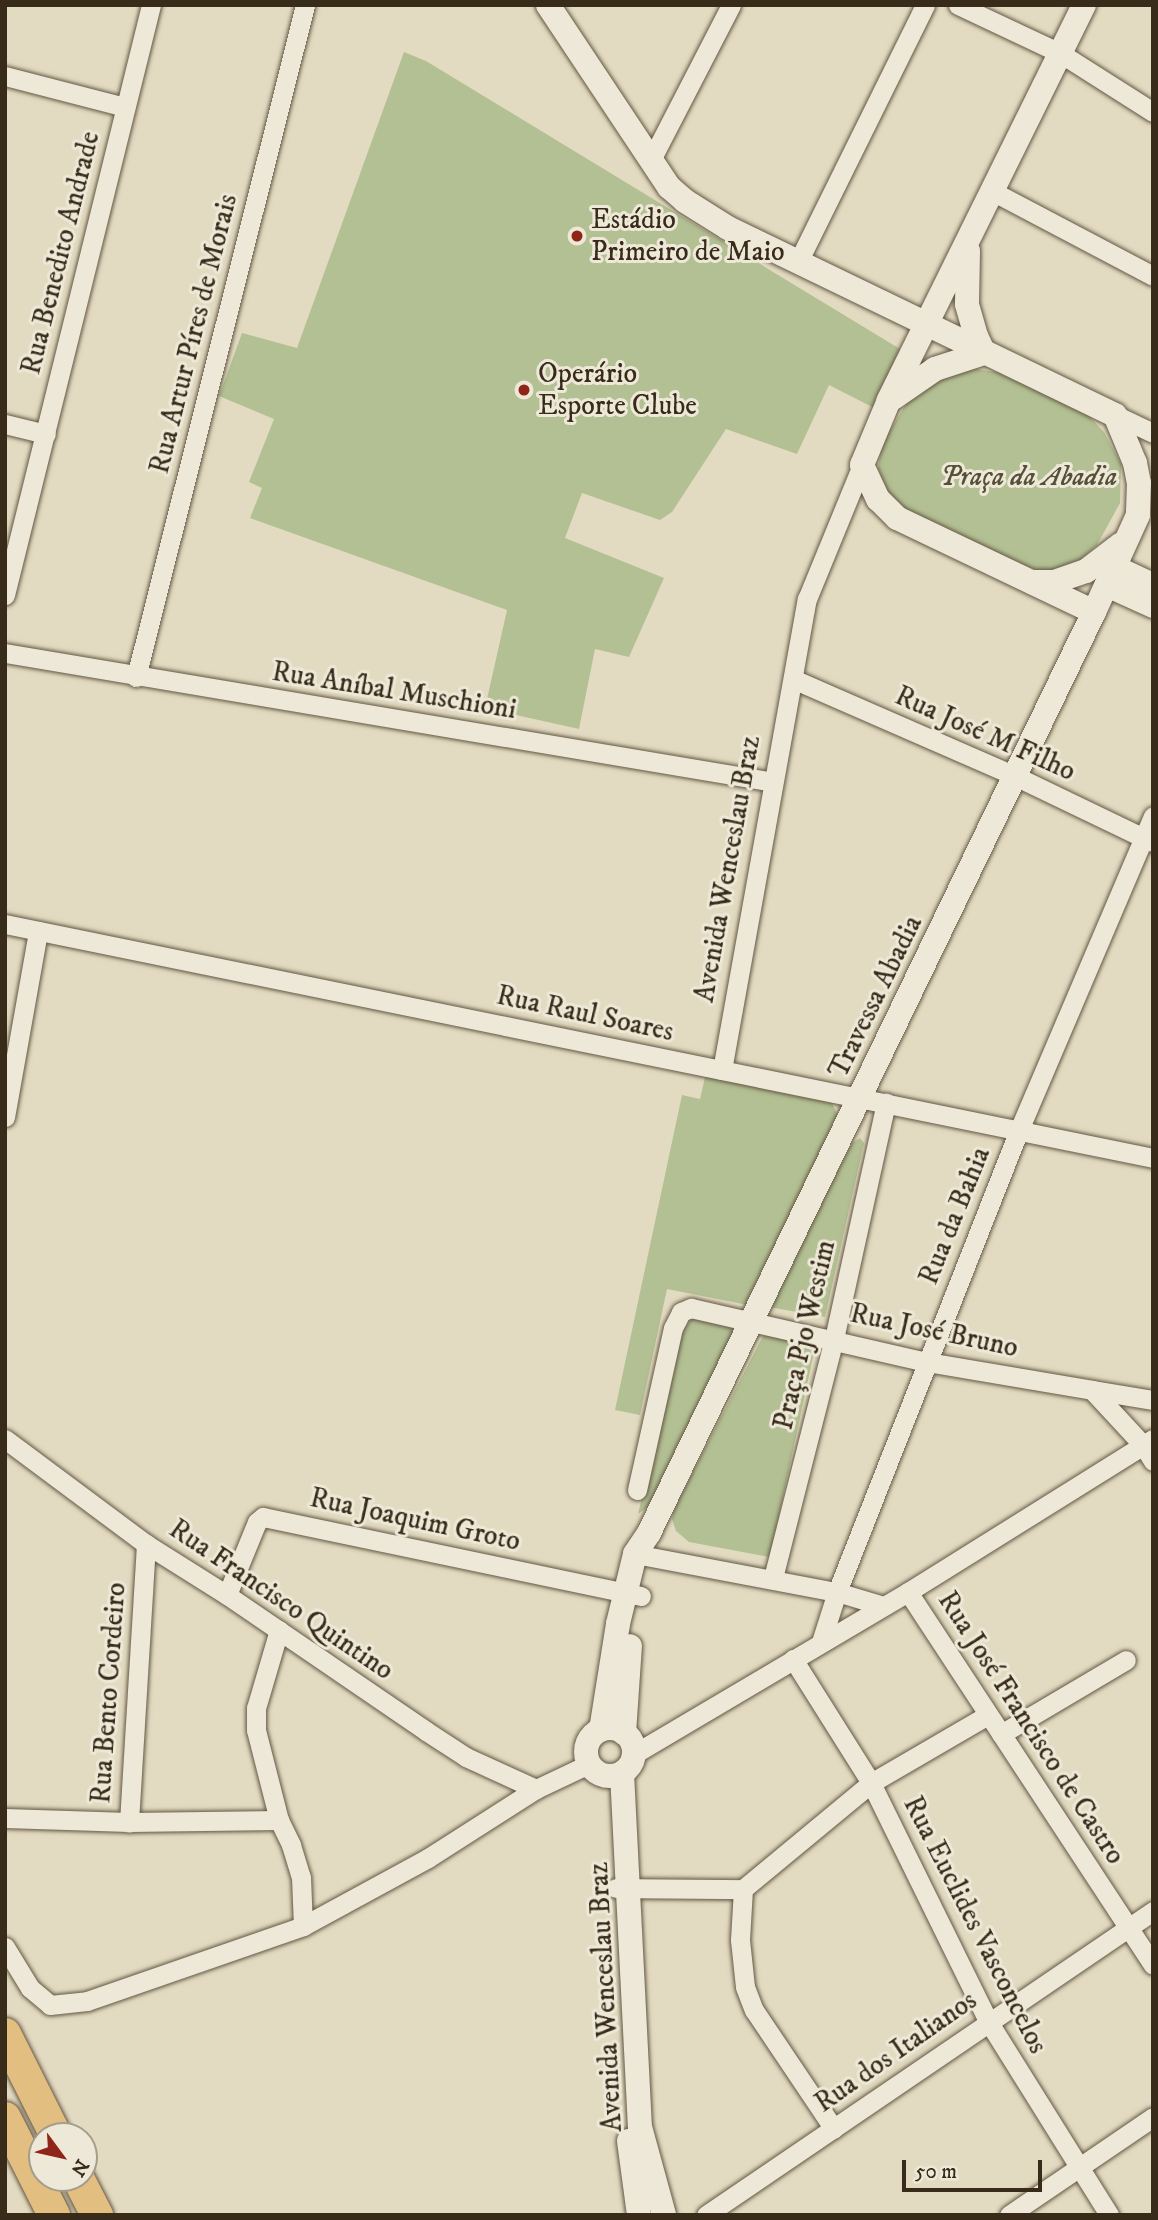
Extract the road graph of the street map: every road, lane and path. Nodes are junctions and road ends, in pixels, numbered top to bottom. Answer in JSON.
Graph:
{"nodes":[{"id":1,"x":151,"y":5,"type":"edge"},
{"id":2,"x":305,"y":5,"type":"edge"},
{"id":3,"x":548,"y":5,"type":"edge"},
{"id":4,"x":731,"y":5,"type":"edge"},
{"id":5,"x":925,"y":5,"type":"edge"},
{"id":6,"x":958,"y":5,"type":"edge"},
{"id":7,"x":1084,"y":5,"type":"edge"},
{"id":8,"x":1060,"y":53,"type":"junction"},
{"id":9,"x":5,"y":76,"type":"edge"},
{"id":10,"x":125,"y":107,"type":"junction"},
{"id":11,"x":1153,"y":112,"type":"edge"},
{"id":12,"x":651,"y":160,"type":"junction"},
{"id":13,"x":992,"y":191,"type":"junction"},
{"id":14,"x":969,"y":239,"type":"junction"},
{"id":15,"x":798,"y":262,"type":"junction"},
{"id":16,"x":1153,"y":276,"type":"edge"},
{"id":17,"x":927,"y":325,"type":"junction"},
{"id":18,"x":984,"y":353,"type":"junction"},
{"id":19,"x":889,"y":400,"type":"junction"},
{"id":20,"x":1115,"y":415,"type":"junction"},
{"id":21,"x":5,"y":424,"type":"edge"},
{"id":22,"x":1153,"y":433,"type":"edge"},
{"id":23,"x":46,"y":434,"type":"junction"},
{"id":24,"x":862,"y":465,"type":"junction"},
{"id":25,"x":1153,"y":485,"type":"edge"},
{"id":26,"x":1138,"y":515,"type":"junction"},
{"id":27,"x":1126,"y":540,"type":"junction"},
{"id":28,"x":1110,"y":576,"type":"junction"},
{"id":29,"x":1032,"y":582,"type":"junction"},
{"id":30,"x":1153,"y":585,"type":"edge"},
{"id":31,"x":5,"y":595,"type":"edge"},
{"id":32,"x":1153,"y":606,"type":"edge"},
{"id":33,"x":1094,"y":612,"type":"junction"},
{"id":34,"x":5,"y":653,"type":"edge"},
{"id":35,"x":136,"y":677,"type":"junction"},
{"id":36,"x":793,"y":679,"type":"junction"},
{"id":37,"x":1015,"y":776,"type":"junction"},
{"id":38,"x":773,"y":782,"type":"junction"},
{"id":39,"x":1153,"y":816,"type":"edge"},
{"id":40,"x":1148,"y":840,"type":"edge"},
{"id":41,"x":5,"y":924,"type":"edge"},
{"id":42,"x":38,"y":931,"type":"junction"},
{"id":43,"x":722,"y":1070,"type":"junction"},
{"id":44,"x":861,"y":1098,"type":"junction"},
{"id":45,"x":886,"y":1103,"type":"junction"},
{"id":46,"x":5,"y":1117,"type":"edge"},
{"id":47,"x":1019,"y":1130,"type":"junction"},
{"id":48,"x":1153,"y":1158,"type":"edge"},
{"id":49,"x":752,"y":1322,"type":"junction"},
{"id":50,"x":834,"y":1339,"type":"junction"},
{"id":51,"x":927,"y":1362,"type":"junction"},
{"id":52,"x":1092,"y":1390,"type":"junction"},
{"id":53,"x":1153,"y":1400,"type":"edge"},
{"id":54,"x":5,"y":1439,"type":"edge"},
{"id":55,"x":1150,"y":1448,"type":"edge"},
{"id":56,"x":637,"y":1490,"type":"dead end"},
{"id":57,"x":146,"y":1544,"type":"junction"},
{"id":58,"x":645,"y":1548,"type":"junction"},
{"id":59,"x":773,"y":1578,"type":"junction"},
{"id":60,"x":838,"y":1592,"type":"junction"},
{"id":61,"x":908,"y":1592,"type":"junction"},
{"id":62,"x":228,"y":1595,"type":"junction"},
{"id":63,"x":633,"y":1595,"type":"junction"},
{"id":64,"x":883,"y":1606,"type":"junction"},
{"id":65,"x":279,"y":1630,"type":"junction"},
{"id":66,"x":821,"y":1642,"type":"junction"},
{"id":67,"x":793,"y":1659,"type":"junction"},
{"id":68,"x":1126,"y":1660,"type":"dead end"},
{"id":69,"x":988,"y":1715,"type":"junction"},
{"id":70,"x":1001,"y":1734,"type":"junction"},
{"id":71,"x":613,"y":1755,"type":"junction"},
{"id":72,"x":871,"y":1783,"type":"junction"},
{"id":73,"x":536,"y":1789,"type":"junction"},
{"id":74,"x":5,"y":1818,"type":"edge"},
{"id":75,"x":279,"y":1819,"type":"junction"},
{"id":76,"x":129,"y":1822,"type":"junction"},
{"id":77,"x":623,"y":1888,"type":"junction"},
{"id":78,"x":743,"y":1889,"type":"junction"},
{"id":79,"x":1153,"y":1912,"type":"edge"},
{"id":80,"x":303,"y":1926,"type":"junction"},
{"id":81,"x":1128,"y":1928,"type":"junction"},
{"id":82,"x":5,"y":1947,"type":"edge"},
{"id":83,"x":1153,"y":1965,"type":"edge"},
{"id":84,"x":988,"y":2021,"type":"junction"},
{"id":85,"x":5,"y":2034,"type":"edge"},
{"id":86,"x":1153,"y":2117,"type":"edge"},
{"id":87,"x":5,"y":2118,"type":"edge"},
{"id":88,"x":49,"y":2122,"type":"edge"},
{"id":89,"x":834,"y":2129,"type":"junction"},
{"id":90,"x":28,"y":2165,"type":"edge"},
{"id":91,"x":1078,"y":2168,"type":"junction"},
{"id":92,"x":37,"y":2192,"type":"edge"},
{"id":93,"x":42,"y":2192,"type":"edge"},
{"id":94,"x":85,"y":2192,"type":"edge"},
{"id":95,"x":45,"y":2215,"type":"edge"},
{"id":96,"x":54,"y":2215,"type":"edge"},
{"id":97,"x":97,"y":2215,"type":"edge"},
{"id":98,"x":639,"y":2215,"type":"edge"},
{"id":99,"x":664,"y":2215,"type":"edge"},
{"id":100,"x":706,"y":2215,"type":"edge"},
{"id":101,"x":1009,"y":2215,"type":"edge"},
{"id":102,"x":1109,"y":2215,"type":"edge"}],
"edges":[{"from":1,"to":10,"type":"street","name":"Rua Benedito Andrade"},
{"from":2,"to":35,"type":"street","name":"Rua Artur Píres de Morais"},
{"from":3,"to":12,"type":"street"},
{"from":4,"to":12,"type":"street"},
{"from":5,"to":15,"type":"street"},
{"from":6,"to":8,"type":"street"},
{"from":7,"to":8,"type":"street"},
{"from":8,"to":11,"type":"street"},
{"from":8,"to":13,"type":"street"},
{"from":9,"to":10,"type":"street"},
{"from":10,"to":23,"type":"street","name":"Rua Benedito Andrade"},
{"from":12,"to":15,"type":"street"},
{"from":13,"to":14,"type":"street"},
{"from":13,"to":16,"type":"street"},
{"from":14,"to":17,"type":"street"},
{"from":14,"to":18,"type":"street"},
{"from":15,"to":17,"type":"street"},
{"from":17,"to":18,"type":"street"},
{"from":17,"to":19,"type":"street"},
{"from":18,"to":19,"type":"street"},
{"from":18,"to":20,"type":"street"},
{"from":19,"to":24,"type":"street"},
{"from":20,"to":22,"type":"street"},
{"from":20,"to":26,"type":"street"},
{"from":21,"to":23,"type":"street"},
{"from":23,"to":31,"type":"street","name":"Rua Benedito Andrade"},
{"from":24,"to":29,"type":"street"},
{"from":24,"to":36,"type":"street","name":"Avenida Wenceslau Braz"},
{"from":25,"to":26,"type":"street","name":"Travessa Abadia"},
{"from":26,"to":27,"type":"street","name":"Travessa Abadia"},
{"from":27,"to":28,"type":"street","name":"Travessa Abadia"},
{"from":27,"to":29,"type":"street"},
{"from":28,"to":30,"type":"street"},
{"from":28,"to":32,"type":"street"},
{"from":28,"to":33,"type":"street","name":"Travessa Abadia"},
{"from":29,"to":33,"type":"street"},
{"from":33,"to":37,"type":"street","name":"Travessa Abadia"},
{"from":34,"to":35,"type":"street","name":"Rua Aníbal Muschioni"},
{"from":35,"to":38,"type":"street","name":"Rua Aníbal Muschioni"},
{"from":36,"to":37,"type":"street","name":"Rua José M Filho"},
{"from":36,"to":38,"type":"street","name":"Avenida Wenceslau Braz"},
{"from":37,"to":40,"type":"street","name":"Rua José M Filho"},
{"from":37,"to":44,"type":"street","name":"Travessa Abadia"},
{"from":38,"to":43,"type":"street","name":"Avenida Wenceslau Braz"},
{"from":39,"to":40,"type":"street","name":"Rua da Bahia"},
{"from":40,"to":47,"type":"street","name":"Rua da Bahia"},
{"from":41,"to":42,"type":"street","name":"Rua Raul Soares"},
{"from":42,"to":43,"type":"street","name":"Rua Raul Soares"},
{"from":42,"to":46,"type":"street"},
{"from":43,"to":44,"type":"street","name":"Rua Raul Soares"},
{"from":44,"to":45,"type":"street","name":"Rua Raul Soares"},
{"from":44,"to":49,"type":"street","name":"Travessa Abadia"},
{"from":45,"to":47,"type":"street","name":"Rua Raul Soares"},
{"from":45,"to":50,"type":"street","name":"Praça Pjo Westim"},
{"from":47,"to":48,"type":"street","name":"Rua Raul Soares"},
{"from":47,"to":51,"type":"street","name":"Rua da Bahia"},
{"from":49,"to":50,"type":"street","name":"Rua José Bruno"},
{"from":49,"to":56,"type":"street","name":"Rua José Bruno"},
{"from":49,"to":58,"type":"street","name":"Travessa Abadia"},
{"from":50,"to":51,"type":"street","name":"Rua José Bruno"},
{"from":50,"to":59,"type":"street","name":"Praça Pjo Westim"},
{"from":51,"to":52,"type":"street","name":"Rua José Bruno"},
{"from":51,"to":60,"type":"street","name":"Rua da Bahia"},
{"from":52,"to":53,"type":"street","name":"Rua José Bruno"},
{"from":52,"to":55,"type":"street"},
{"from":54,"to":57,"type":"street","name":"Rua Francisco Quintino"},
{"from":55,"to":61,"type":"street"},
{"from":57,"to":62,"type":"street","name":"Rua Francisco Quintino"},
{"from":57,"to":76,"type":"street","name":"Rua Bento Cordeiro"},
{"from":58,"to":59,"type":"street"},
{"from":58,"to":63,"type":"street","name":"Travessa Abadia"},
{"from":59,"to":60,"type":"street"},
{"from":60,"to":64,"type":"street"},
{"from":60,"to":66,"type":"street","name":"Rua da Bahia"},
{"from":61,"to":64,"type":"street"},
{"from":61,"to":69,"type":"street","name":"Rua José Francisco de Castro"},
{"from":62,"to":63,"type":"street","name":"Rua Joaquim Groto"},
{"from":62,"to":65,"type":"street","name":"Rua Francisco Quintino"},
{"from":63,"to":71,"type":"street","name":"Avenida Wenceslau Braz"},
{"from":64,"to":66,"type":"street"},
{"from":65,"to":73,"type":"street","name":"Rua Francisco Quintino"},
{"from":65,"to":75,"type":"street"},
{"from":66,"to":67,"type":"street"},
{"from":67,"to":71,"type":"street"},
{"from":67,"to":72,"type":"street","name":"Rua Euclides Vasconcelos"},
{"from":68,"to":70,"type":"street"},
{"from":69,"to":70,"type":"street","name":"Rua José Francisco de Castro"},
{"from":69,"to":72,"type":"street"},
{"from":70,"to":81,"type":"street","name":"Rua José Francisco de Castro"},
{"from":71,"to":73,"type":"street"},
{"from":71,"to":77,"type":"street","name":"Avenida Wenceslau Braz"},
{"from":72,"to":78,"type":"street"},
{"from":72,"to":84,"type":"street","name":"Rua Euclides Vasconcelos"},
{"from":73,"to":80,"type":"street"},
{"from":74,"to":76,"type":"street"},
{"from":75,"to":76,"type":"street","name":"Rua Bento Cordeiro"},
{"from":75,"to":80,"type":"street"},
{"from":77,"to":78,"type":"street"},
{"from":77,"to":98,"type":"street","name":"Avenida Wenceslau Braz"},
{"from":77,"to":99,"type":"street","name":"Avenida Wenceslau Braz"},
{"from":78,"to":89,"type":"street"},
{"from":79,"to":81,"type":"street","name":"Rua dos Italianos"},
{"from":80,"to":82,"type":"street"},
{"from":81,"to":83,"type":"street","name":"Rua José Francisco de Castro"},
{"from":81,"to":84,"type":"street","name":"Rua dos Italianos"},
{"from":84,"to":89,"type":"street","name":"Rua dos Italianos"},
{"from":84,"to":91,"type":"street","name":"Rua Euclides Vasconcelos"},
{"from":85,"to":88,"type":"highway"},
{"from":86,"to":91,"type":"street"},
{"from":87,"to":90,"type":"highway"},
{"from":89,"to":100,"type":"street","name":"Rua dos Italianos"},
{"from":91,"to":101,"type":"street"},
{"from":91,"to":102,"type":"street","name":"Rua Euclides Vasconcelos"},
{"from":92,"to":95,"type":"highway"},
{"from":93,"to":96,"type":"highway"},
{"from":94,"to":97,"type":"highway"}]}
